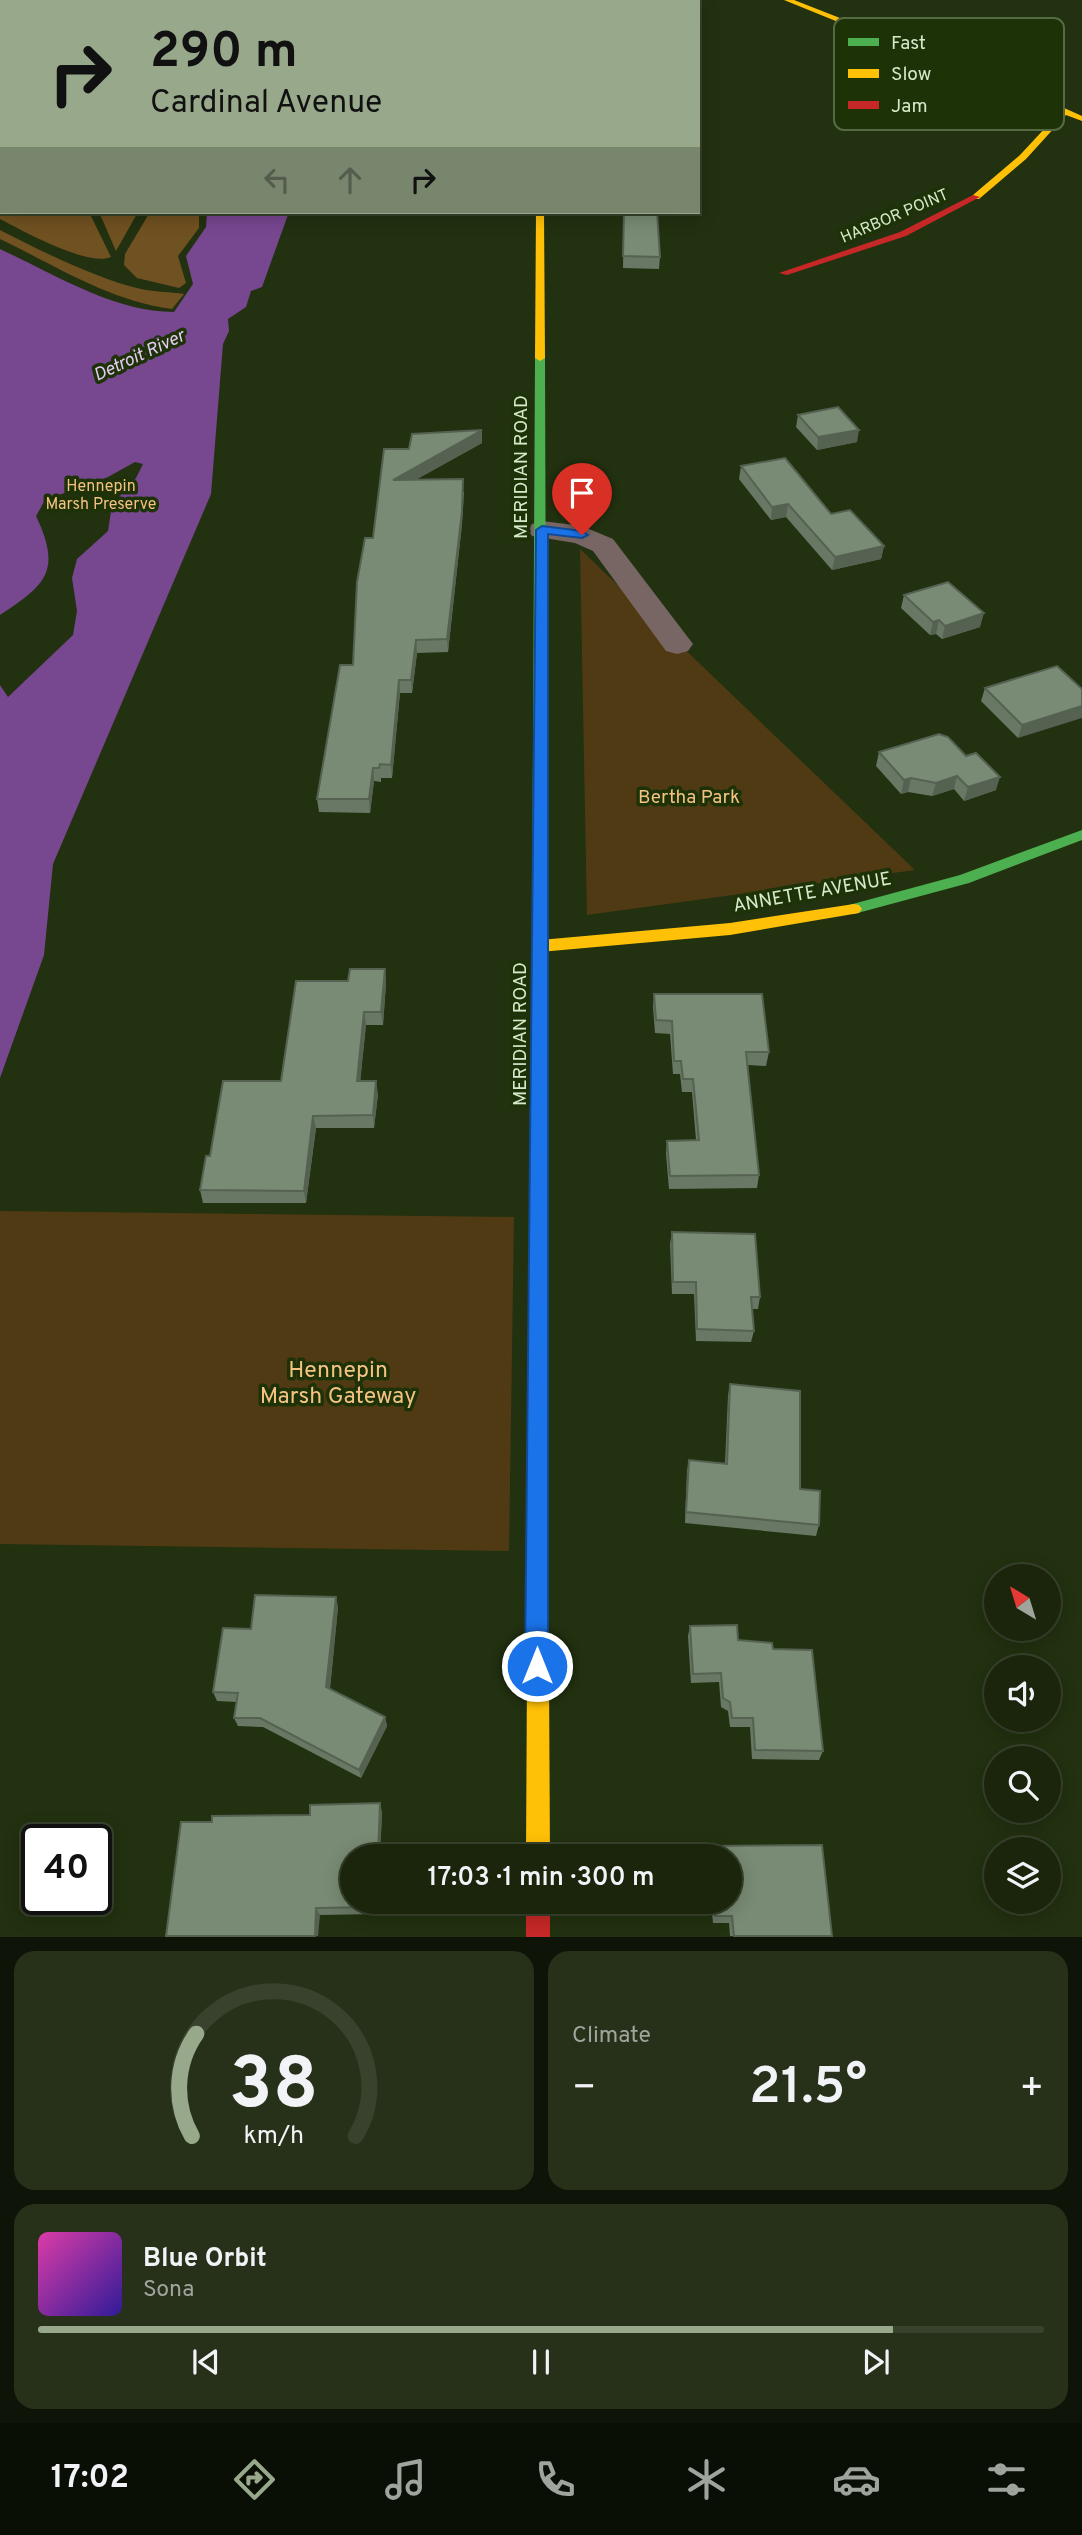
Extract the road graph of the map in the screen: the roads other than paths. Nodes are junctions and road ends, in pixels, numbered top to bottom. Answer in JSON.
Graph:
{"nodes":[{"id":1,"x":788,"y":0,"type":"edge"},
{"id":2,"x":834,"y":18,"type":"edge"},
{"id":3,"x":1065,"y":111,"type":"edge"},
{"id":4,"x":1082,"y":119,"type":"edge"},
{"id":5,"x":1051,"y":130,"type":"edge"},
{"id":6,"x":540,"y":214,"type":"edge"},
{"id":7,"x":784,"y":273,"type":"dead end"},
{"id":8,"x":542,"y":530,"type":"junction"},
{"id":9,"x":677,"y":644,"type":"dead end"},
{"id":10,"x":1082,"y":835,"type":"edge"},
{"id":11,"x":540,"y":946,"type":"junction"},
{"id":12,"x":538,"y":1844,"type":"edge"},
{"id":13,"x":538,"y":1914,"type":"edge"},
{"id":14,"x":538,"y":1937,"type":"edge"}],
"edges":[{"from":1,"to":2,"type":"street"},
{"from":3,"to":4,"type":"street"},
{"from":5,"to":7,"type":"street","name":"HARBOR POINT"},
{"from":6,"to":8,"type":"street","name":"MERIDIAN ROAD"},
{"from":8,"to":9,"type":"street"},
{"from":8,"to":11,"type":"street","name":"MERIDIAN ROAD"},
{"from":10,"to":11,"type":"street","name":"ANNETTE AVENUE"},
{"from":11,"to":12,"type":"street","name":"MERIDIAN ROAD"},
{"from":13,"to":14,"type":"street"}]}
